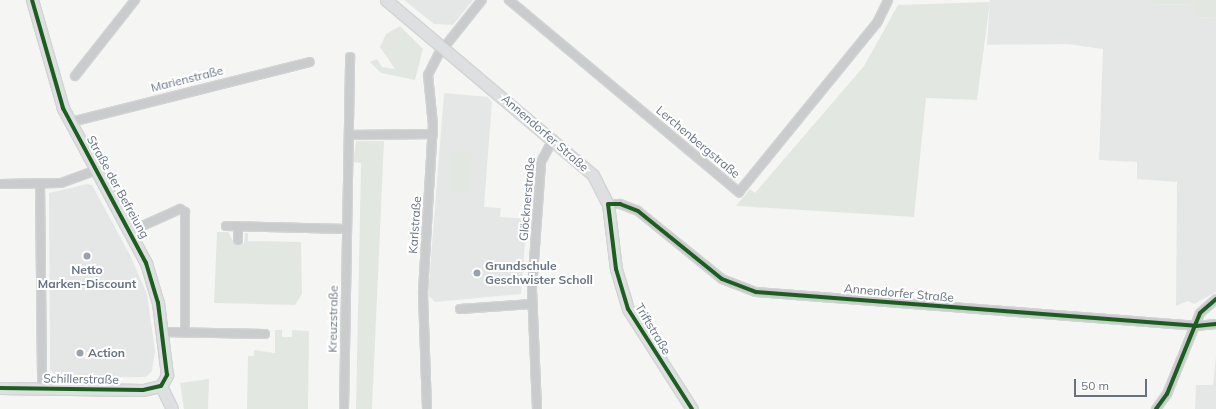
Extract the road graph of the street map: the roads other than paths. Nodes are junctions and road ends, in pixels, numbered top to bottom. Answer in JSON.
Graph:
{"nodes":[{"id":1,"x":32,"y":0,"type":"edge"},
{"id":2,"x":135,"y":0,"type":"edge"},
{"id":3,"x":386,"y":0,"type":"edge"},
{"id":4,"x":482,"y":0,"type":"edge"},
{"id":5,"x":508,"y":0,"type":"edge"},
{"id":6,"x":888,"y":0,"type":"edge"},
{"id":7,"x":443,"y":48,"type":"junction"},
{"id":8,"x":350,"y":57,"type":"dead end"},
{"id":9,"x":310,"y":62,"type":"dead end"},
{"id":10,"x":75,"y":76,"type":"dead end"},
{"id":11,"x":71,"y":122,"type":"junction"},
{"id":12,"x":433,"y":134,"type":"junction"},
{"id":13,"x":348,"y":135,"type":"junction"},
{"id":14,"x":553,"y":139,"type":"junction"},
{"id":15,"x":97,"y":170,"type":"junction"},
{"id":16,"x":0,"y":184,"type":"edge"},
{"id":17,"x":40,"y":184,"type":"junction"},
{"id":18,"x":608,"y":204,"type":"junction"},
{"id":19,"x":226,"y":226,"type":"dead end"},
{"id":20,"x":238,"y":227,"type":"junction"},
{"id":21,"x":347,"y":229,"type":"junction"},
{"id":22,"x":131,"y":231,"type":"junction"},
{"id":23,"x":238,"y":240,"type":"dead end"},
{"id":24,"x":1216,"y":299,"type":"edge"},
{"id":25,"x":532,"y":304,"type":"junction"},
{"id":26,"x":460,"y":309,"type":"dead end"},
{"id":27,"x":1216,"y":324,"type":"edge"},
{"id":28,"x":1196,"y":326,"type":"junction"},
{"id":29,"x":185,"y":331,"type":"junction"},
{"id":30,"x":163,"y":332,"type":"junction"},
{"id":31,"x":265,"y":334,"type":"dead end"},
{"id":32,"x":161,"y":386,"type":"junction"},
{"id":33,"x":0,"y":388,"type":"edge"},
{"id":34,"x":42,"y":388,"type":"junction"},
{"id":35,"x":172,"y":409,"type":"edge"},
{"id":36,"x":344,"y":409,"type":"edge"},
{"id":37,"x":427,"y":409,"type":"edge"},
{"id":38,"x":537,"y":409,"type":"edge"},
{"id":39,"x":692,"y":409,"type":"edge"},
{"id":40,"x":1156,"y":409,"type":"edge"}],
"edges":[{"from":1,"to":11,"type":"street","name":"Straße der Befreiung"},
{"from":2,"to":10,"type":"street"},
{"from":3,"to":7,"type":"street","name":"Annendorfer Straße"},
{"from":4,"to":7,"type":"street"},
{"from":5,"to":6,"type":"street","name":"Lerchenbergstraße"},
{"from":7,"to":12,"type":"street","name":"Karlstraße"},
{"from":7,"to":14,"type":"street","name":"Annendorfer Straße"},
{"from":8,"to":13,"type":"street","name":"Kreuzstraße"},
{"from":9,"to":11,"type":"street","name":"Marienstraße"},
{"from":11,"to":15,"type":"street","name":"Straße der Befreiung"},
{"from":12,"to":13,"type":"street"},
{"from":12,"to":37,"type":"street","name":"Karlstraße"},
{"from":13,"to":21,"type":"street","name":"Kreuzstraße"},
{"from":14,"to":18,"type":"street","name":"Annendorfer Straße"},
{"from":14,"to":25,"type":"street","name":"Glöcknerstraße"},
{"from":15,"to":17,"type":"street","name":"Straße der Befreiung"},
{"from":15,"to":22,"type":"street","name":"Straße der Befreiung"},
{"from":16,"to":17,"type":"street","name":"Straße der Befreiung"},
{"from":17,"to":34,"type":"street"},
{"from":18,"to":28,"type":"street","name":"Annendorfer Straße"},
{"from":18,"to":39,"type":"street","name":"Triftstraße"},
{"from":19,"to":20,"type":"street"},
{"from":20,"to":21,"type":"street"},
{"from":20,"to":23,"type":"street"},
{"from":21,"to":36,"type":"street","name":"Kreuzstraße"},
{"from":22,"to":29,"type":"street","name":"Straße der Befreiung"},
{"from":22,"to":30,"type":"street","name":"Straße der Befreiung"},
{"from":24,"to":28,"type":"street"},
{"from":25,"to":26,"type":"street"},
{"from":25,"to":38,"type":"street","name":"Glöcknerstraße"},
{"from":27,"to":28,"type":"street","name":"Annendorfer Straße"},
{"from":28,"to":40,"type":"street"},
{"from":29,"to":30,"type":"street"},
{"from":29,"to":31,"type":"street"},
{"from":30,"to":32,"type":"street","name":"Straße der Befreiung"},
{"from":32,"to":34,"type":"street","name":"Schillerstraße"},
{"from":32,"to":35,"type":"street"},
{"from":33,"to":34,"type":"street","name":"Schillerstraße"}]}
